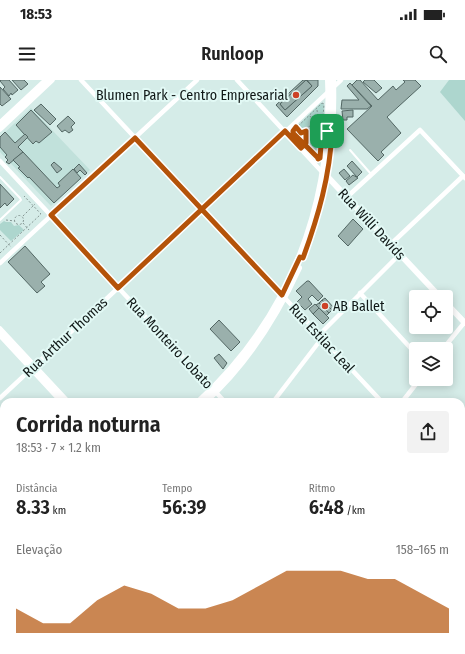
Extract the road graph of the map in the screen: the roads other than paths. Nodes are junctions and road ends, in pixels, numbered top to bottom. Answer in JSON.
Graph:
{"nodes":[{"id":1,"x":46,"y":80,"type":"edge"},
{"id":2,"x":52,"y":80,"type":"edge"},
{"id":3,"x":81,"y":80,"type":"edge"},
{"id":4,"x":197,"y":80,"type":"edge"},
{"id":5,"x":237,"y":80,"type":"edge"},
{"id":6,"x":328,"y":80,"type":"edge"},
{"id":7,"x":333,"y":80,"type":"edge"},
{"id":8,"x":341,"y":80,"type":"edge"},
{"id":9,"x":331,"y":90,"type":"junction"},
{"id":10,"x":32,"y":96,"type":"junction"},
{"id":11,"x":0,"y":123,"type":"edge"},
{"id":12,"x":0,"y":129,"type":"edge"},
{"id":13,"x":285,"y":131,"type":"junction"},
{"id":14,"x":329,"y":131,"type":"junction"},
{"id":15,"x":135,"y":138,"type":"junction"},
{"id":16,"x":350,"y":150,"type":"dead end"},
{"id":17,"x":0,"y":161,"type":"edge"},
{"id":18,"x":325,"y":175,"type":"junction"},
{"id":19,"x":372,"y":175,"type":"junction"},
{"id":20,"x":0,"y":177,"type":"edge"},
{"id":21,"x":464,"y":177,"type":"edge"},
{"id":22,"x":347,"y":197,"type":"junction"},
{"id":23,"x":202,"y":210,"type":"junction"},
{"id":24,"x":51,"y":215,"type":"junction"},
{"id":25,"x":0,"y":220,"type":"edge"},
{"id":26,"x":391,"y":244,"type":"junction"},
{"id":27,"x":400,"y":254,"type":"junction"},
{"id":28,"x":0,"y":263,"type":"edge"},
{"id":29,"x":118,"y":288,"type":"junction"},
{"id":30,"x":433,"y":290,"type":"edge"},
{"id":31,"x":360,"y":293,"type":"junction"},
{"id":32,"x":283,"y":297,"type":"junction"},
{"id":33,"x":453,"y":310,"type":"edge"},
{"id":34,"x":465,"y":323,"type":"edge"},
{"id":35,"x":0,"y":331,"type":"edge"},
{"id":36,"x":320,"y":337,"type":"junction"},
{"id":37,"x":449,"y":342,"type":"edge"},
{"id":38,"x":409,"y":346,"type":"edge"},
{"id":39,"x":33,"y":367,"type":"junction"},
{"id":40,"x":415,"y":386,"type":"edge"},
{"id":41,"x":214,"y":391,"type":"junction"},
{"id":42,"x":0,"y":398,"type":"edge"},
{"id":43,"x":59,"y":398,"type":"edge"},
{"id":44,"x":64,"y":398,"type":"edge"},
{"id":45,"x":204,"y":398,"type":"edge"},
{"id":46,"x":208,"y":398,"type":"edge"},
{"id":47,"x":221,"y":398,"type":"edge"},
{"id":48,"x":276,"y":398,"type":"edge"},
{"id":49,"x":378,"y":398,"type":"edge"},
{"id":50,"x":405,"y":398,"type":"edge"}],
"edges":[{"from":1,"to":10,"type":"street"},
{"from":2,"to":10,"type":"street"},
{"from":3,"to":15,"type":"street","name":"Rua Estilac Leal"},
{"from":4,"to":15,"type":"street"},
{"from":5,"to":13,"type":"street","name":"Rua Willi Davids"},
{"from":6,"to":9,"type":"main road"},
{"from":7,"to":9,"type":"main road"},
{"from":8,"to":9,"type":"street","name":"Rua Arthur Thomas"},
{"from":9,"to":13,"type":"street","name":"Rua Arthur Thomas"},
{"from":9,"to":14,"type":"main road"},
{"from":9,"to":14,"type":"main road"},
{"from":10,"to":11,"type":"street"},
{"from":10,"to":12,"type":"street"},
{"from":13,"to":18,"type":"street","name":"Rua Willi Davids"},
{"from":13,"to":23,"type":"street","name":"Rua Arthur Thomas"},
{"from":14,"to":18,"type":"main road"},
{"from":14,"to":18,"type":"main road"},
{"from":15,"to":23,"type":"street","name":"Rua Estilac Leal"},
{"from":15,"to":24,"type":"street"},
{"from":16,"to":19,"type":"lane"},
{"from":17,"to":24,"type":"street","name":"Rua Monteiro Lobato"},
{"from":18,"to":22,"type":"main road","name":"Rua Willi Davids"},
{"from":18,"to":32,"type":"main road"},
{"from":19,"to":21,"type":"street"},
{"from":19,"to":22,"type":"street"},
{"from":20,"to":25,"type":"lane"},
{"from":21,"to":26,"type":"street"},
{"from":22,"to":26,"type":"main road","name":"Rua Willi Davids"},
{"from":23,"to":29,"type":"street","name":"Rua Arthur Thomas"},
{"from":23,"to":32,"type":"street","name":"Rua Estilac Leal"},
{"from":24,"to":28,"type":"street"},
{"from":24,"to":29,"type":"street","name":"Rua Monteiro Lobato"},
{"from":26,"to":27,"type":"main road","name":"Rua Willi Davids"},
{"from":27,"to":30,"type":"main road","name":"Rua Willi Davids"},
{"from":27,"to":31,"type":"street"},
{"from":29,"to":39,"type":"street","name":"Rua Arthur Thomas"},
{"from":29,"to":41,"type":"street","name":"Rua Monteiro Lobato"},
{"from":31,"to":36,"type":"street"},
{"from":31,"to":38,"type":"street"},
{"from":32,"to":36,"type":"street","name":"Rua Estilac Leal"},
{"from":32,"to":41,"type":"main road"},
{"from":33,"to":34,"type":"main road"},
{"from":34,"to":37,"type":"street"},
{"from":35,"to":39,"type":"street"},
{"from":36,"to":48,"type":"street"},
{"from":36,"to":49,"type":"street","name":"Rua Estilac Leal"},
{"from":39,"to":42,"type":"street","name":"Rua Arthur Thomas"},
{"from":39,"to":43,"type":"street"},
{"from":39,"to":44,"type":"street"},
{"from":40,"to":50,"type":"street"},
{"from":41,"to":45,"type":"main road"},
{"from":41,"to":46,"type":"main road"},
{"from":41,"to":47,"type":"street","name":"Rua Monteiro Lobato"}]}
